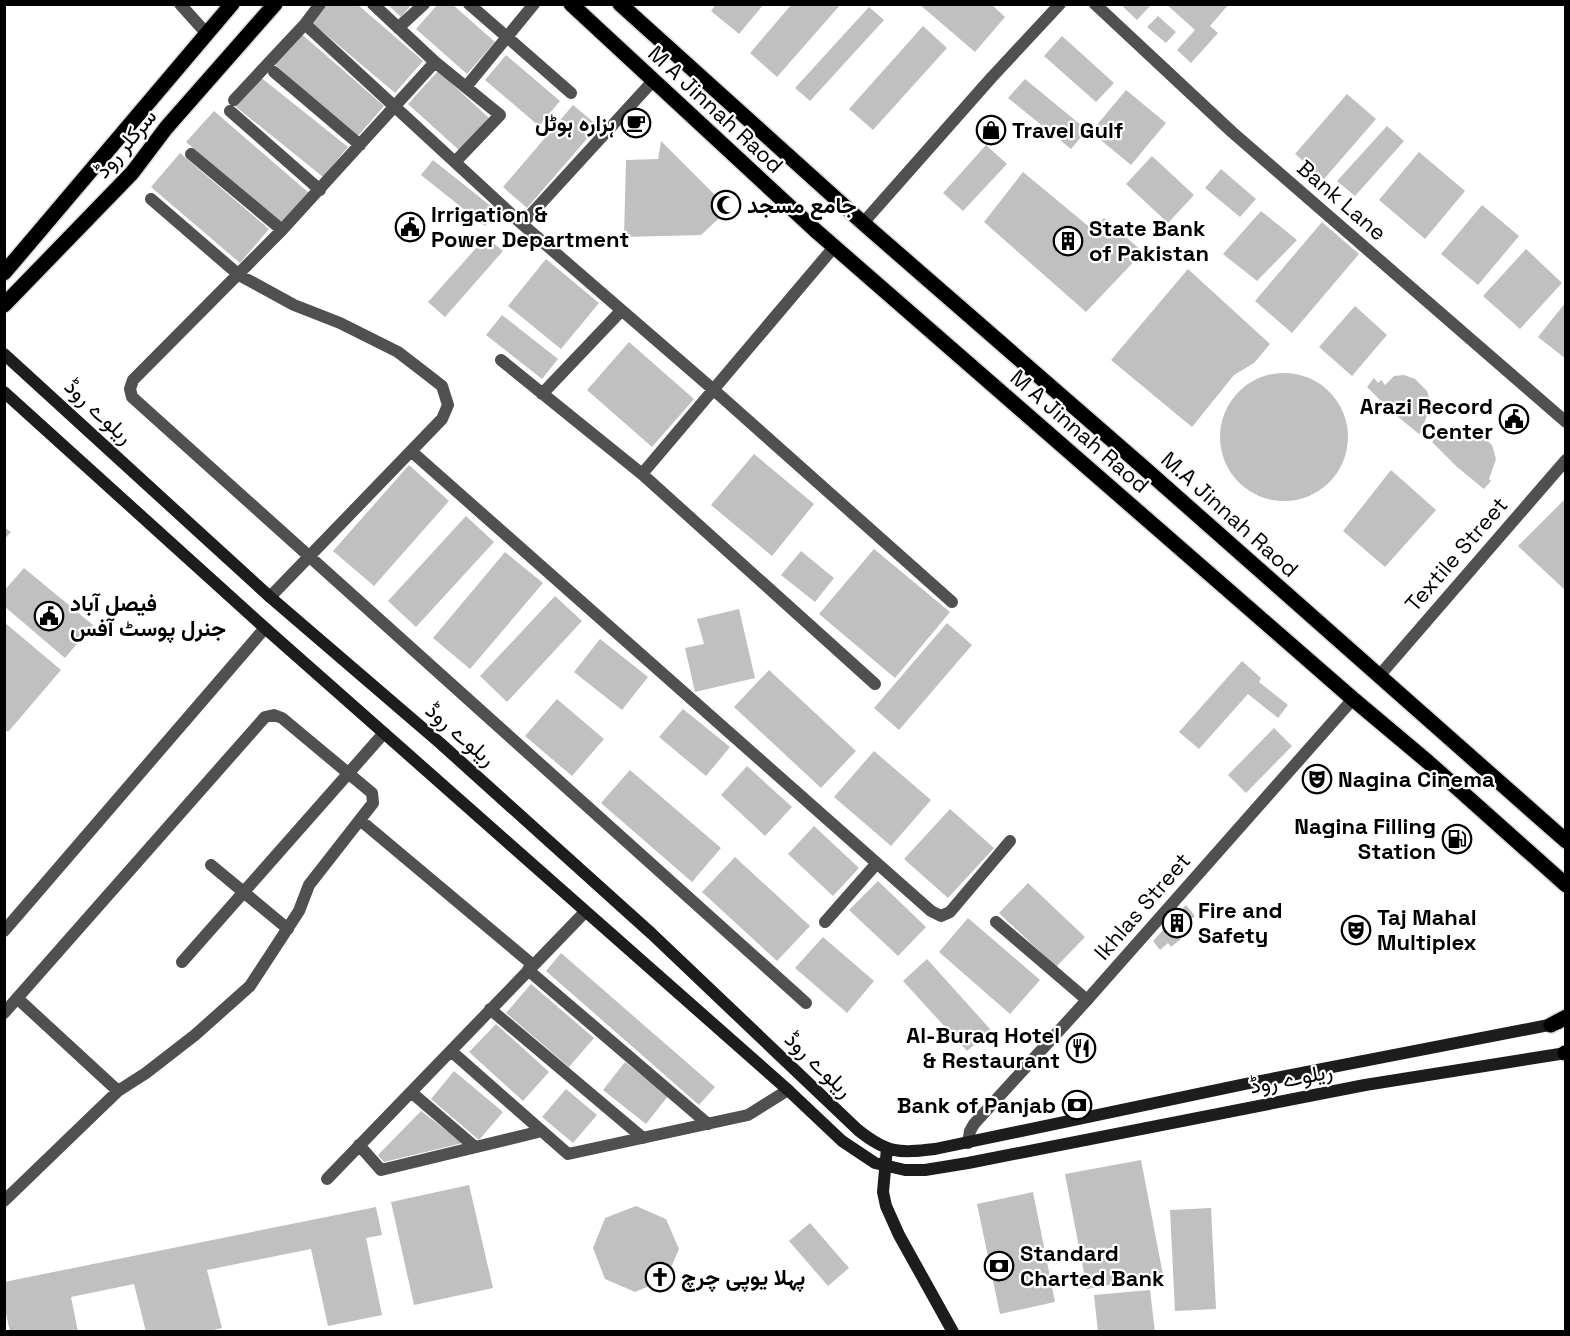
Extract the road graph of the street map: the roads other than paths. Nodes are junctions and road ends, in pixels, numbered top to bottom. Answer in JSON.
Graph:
{"nodes":[{"id":1,"x":180,"y":4,"type":"edge"},
{"id":2,"x":232,"y":4,"type":"edge"},
{"id":3,"x":275,"y":4,"type":"edge"},
{"id":4,"x":320,"y":4,"type":"edge"},
{"id":5,"x":373,"y":4,"type":"edge"},
{"id":6,"x":424,"y":4,"type":"edge"},
{"id":7,"x":469,"y":4,"type":"edge"},
{"id":8,"x":534,"y":4,"type":"edge"},
{"id":9,"x":571,"y":4,"type":"edge"},
{"id":10,"x":620,"y":4,"type":"edge"},
{"id":11,"x":1060,"y":4,"type":"edge"},
{"id":12,"x":1095,"y":4,"type":"edge"},
{"id":13,"x":304,"y":24,"type":"junction"},
{"id":14,"x":398,"y":28,"type":"junction"},
{"id":15,"x":207,"y":34,"type":"junction"},
{"id":16,"x":507,"y":37,"type":"junction"},
{"id":17,"x":435,"y":62,"type":"junction"},
{"id":18,"x":274,"y":72,"type":"dead end"},
{"id":19,"x":652,"y":82,"type":"junction"},
{"id":20,"x":466,"y":87,"type":"junction"},
{"id":21,"x":570,"y":93,"type":"dead end"},
{"id":22,"x":396,"y":107,"type":"junction"},
{"id":23,"x":360,"y":145,"type":"junction"},
{"id":24,"x":191,"y":154,"type":"dead end"},
{"id":25,"x":455,"y":162,"type":"junction"},
{"id":26,"x":321,"y":190,"type":"junction"},
{"id":27,"x":151,"y":199,"type":"dead end"},
{"id":28,"x":863,"y":223,"type":"junction"},
{"id":29,"x":522,"y":224,"type":"junction"},
{"id":30,"x":282,"y":230,"type":"junction"},
{"id":31,"x":834,"y":247,"type":"junction"},
{"id":32,"x":10,"y":262,"type":"edge"},
{"id":33,"x":4,"y":273,"type":"edge"},
{"id":34,"x":238,"y":275,"type":"junction"},
{"id":35,"x":4,"y":305,"type":"edge"},
{"id":36,"x":621,"y":310,"type":"junction"},
{"id":37,"x":4,"y":354,"type":"edge"},
{"id":38,"x":501,"y":360,"type":"dead end"},
{"id":39,"x":715,"y":391,"type":"junction"},
{"id":40,"x":4,"y":392,"type":"edge"},
{"id":41,"x":542,"y":394,"type":"junction"},
{"id":42,"x":1566,"y":422,"type":"edge"},
{"id":43,"x":411,"y":451,"type":"junction"},
{"id":44,"x":1566,"y":460,"type":"edge"},
{"id":45,"x":642,"y":474,"type":"junction"},
{"id":46,"x":309,"y":558,"type":"junction"},
{"id":47,"x":270,"y":597,"type":"junction"},
{"id":48,"x":952,"y":602,"type":"dead end"},
{"id":49,"x":265,"y":627,"type":"junction"},
{"id":50,"x":1379,"y":676,"type":"junction"},
{"id":51,"x":875,"y":684,"type":"dead end"},
{"id":52,"x":1353,"y":699,"type":"junction"},
{"id":53,"x":384,"y":733,"type":"junction"},
{"id":54,"x":348,"y":774,"type":"junction"},
{"id":55,"x":360,"y":820,"type":"junction"},
{"id":56,"x":1010,"y":841,"type":"dead end"},
{"id":57,"x":1566,"y":841,"type":"edge"},
{"id":58,"x":877,"y":863,"type":"junction"},
{"id":59,"x":211,"y":865,"type":"dead end"},
{"id":60,"x":1566,"y":885,"type":"edge"},
{"id":61,"x":243,"y":892,"type":"junction"},
{"id":62,"x":585,"y":912,"type":"junction"},
{"id":63,"x":825,"y":922,"type":"dead end"},
{"id":64,"x":996,"y":922,"type":"dead end"},
{"id":65,"x":288,"y":929,"type":"junction"},
{"id":66,"x":4,"y":931,"type":"edge"},
{"id":67,"x":182,"y":962,"type":"dead end"},
{"id":68,"x":531,"y":968,"type":"junction"},
{"id":69,"x":17,"y":998,"type":"junction"},
{"id":70,"x":1087,"y":1000,"type":"junction"},
{"id":71,"x":806,"y":1003,"type":"dead end"},
{"id":72,"x":490,"y":1009,"type":"junction"},
{"id":73,"x":4,"y":1013,"type":"edge"},
{"id":74,"x":1566,"y":1017,"type":"edge"},
{"id":75,"x":1558,"y":1023,"type":"edge"},
{"id":76,"x":451,"y":1051,"type":"junction"},
{"id":77,"x":1565,"y":1053,"type":"edge"},
{"id":78,"x":788,"y":1090,"type":"junction"},
{"id":79,"x":118,"y":1091,"type":"junction"},
{"id":80,"x":411,"y":1092,"type":"junction"},
{"id":81,"x":708,"y":1124,"type":"junction"},
{"id":82,"x":542,"y":1131,"type":"junction"},
{"id":83,"x":643,"y":1138,"type":"junction"},
{"id":84,"x":968,"y":1143,"type":"junction"},
{"id":85,"x":359,"y":1146,"type":"junction"},
{"id":86,"x":475,"y":1147,"type":"junction"},
{"id":87,"x":886,"y":1148,"type":"junction"},
{"id":88,"x":884,"y":1167,"type":"junction"},
{"id":89,"x":327,"y":1179,"type":"dead end"},
{"id":90,"x":4,"y":1201,"type":"edge"},
{"id":91,"x":953,"y":1332,"type":"edge"}],
"edges":[{"from":1,"to":15,"type":"street"},
{"from":2,"to":15,"type":"main road","name":"سرکلر روڈ"},
{"from":3,"to":35,"type":"main road","name":"سرکلر روڈ"},
{"from":4,"to":13,"type":"street"},
{"from":5,"to":14,"type":"street"},
{"from":6,"to":14,"type":"street"},
{"from":7,"to":16,"type":"street"},
{"from":8,"to":16,"type":"street"},
{"from":9,"to":19,"type":"main road","name":"M A Jinnah Raod"},
{"from":10,"to":28,"type":"main road","name":"M A Jinnah Raod"},
{"from":11,"to":28,"type":"street"},
{"from":12,"to":42,"type":"street","name":"Bank Lane"},
{"from":13,"to":22,"type":"street"},
{"from":13,"to":26,"type":"street"},
{"from":14,"to":17,"type":"street"},
{"from":15,"to":32,"type":"main road","name":"سرکلر روڈ"},
{"from":16,"to":20,"type":"street"},
{"from":16,"to":21,"type":"street"},
{"from":17,"to":20,"type":"street"},
{"from":17,"to":22,"type":"street"},
{"from":18,"to":23,"type":"street"},
{"from":19,"to":29,"type":"street"},
{"from":19,"to":31,"type":"main road","name":"M A Jinnah Raod"},
{"from":20,"to":25,"type":"street"},
{"from":22,"to":23,"type":"street"},
{"from":22,"to":25,"type":"street"},
{"from":23,"to":26,"type":"street"},
{"from":24,"to":30,"type":"street"},
{"from":25,"to":29,"type":"street"},
{"from":26,"to":30,"type":"street"},
{"from":27,"to":34,"type":"street"},
{"from":28,"to":50,"type":"main road","name":"M.A Jinnah Raod"},
{"from":29,"to":36,"type":"street"},
{"from":30,"to":34,"type":"street"},
{"from":31,"to":39,"type":"street"},
{"from":31,"to":52,"type":"main road","name":"M A Jinnah Raod"},
{"from":32,"to":33,"type":"main road","name":"سرکلر روڈ"},
{"from":34,"to":43,"type":"street"},
{"from":34,"to":46,"type":"street"},
{"from":36,"to":39,"type":"street"},
{"from":36,"to":41,"type":"street"},
{"from":37,"to":47,"type":"main road","name":"ریلوے روڈ"},
{"from":38,"to":41,"type":"street"},
{"from":39,"to":45,"type":"street"},
{"from":39,"to":48,"type":"street"},
{"from":40,"to":49,"type":"main road","name":"ریلوے روڈ"},
{"from":41,"to":45,"type":"street"},
{"from":43,"to":46,"type":"street"},
{"from":43,"to":58,"type":"street"},
{"from":44,"to":50,"type":"street","name":"Textile Street"},
{"from":45,"to":51,"type":"street"},
{"from":46,"to":47,"type":"street"},
{"from":46,"to":71,"type":"street"},
{"from":47,"to":87,"type":"main road","name":"ریلوے روڈ"},
{"from":49,"to":53,"type":"main road","name":"ریلوے روڈ"},
{"from":49,"to":66,"type":"street"},
{"from":50,"to":57,"type":"main road","name":"M.A Jinnah Raod"},
{"from":52,"to":60,"type":"main road","name":"M A Jinnah Raod"},
{"from":52,"to":70,"type":"street","name":"Ikhlas Street"},
{"from":53,"to":54,"type":"street"},
{"from":53,"to":62,"type":"main road","name":"ریلوے روڈ"},
{"from":54,"to":55,"type":"street"},
{"from":54,"to":61,"type":"street"},
{"from":54,"to":69,"type":"street"},
{"from":55,"to":65,"type":"street"},
{"from":55,"to":68,"type":"street"},
{"from":56,"to":58,"type":"street"},
{"from":58,"to":63,"type":"street"},
{"from":59,"to":61,"type":"street"},
{"from":61,"to":65,"type":"street"},
{"from":61,"to":67,"type":"street"},
{"from":62,"to":68,"type":"street"},
{"from":62,"to":78,"type":"main road","name":"ریلوے روڈ"},
{"from":64,"to":70,"type":"street"},
{"from":65,"to":79,"type":"street"},
{"from":68,"to":72,"type":"street"},
{"from":68,"to":81,"type":"street"},
{"from":69,"to":73,"type":"street"},
{"from":69,"to":79,"type":"street"},
{"from":70,"to":84,"type":"street","name":"Ikhlas Street"},
{"from":72,"to":76,"type":"street"},
{"from":72,"to":83,"type":"street"},
{"from":74,"to":75,"type":"main road"},
{"from":75,"to":84,"type":"main road","name":"ریلوے روڈ"},
{"from":76,"to":80,"type":"street"},
{"from":76,"to":82,"type":"street"},
{"from":77,"to":88,"type":"main road","name":"ریلوے روڈ"},
{"from":78,"to":81,"type":"street"},
{"from":78,"to":88,"type":"main road","name":"ریلوے روڈ"},
{"from":79,"to":90,"type":"street"},
{"from":80,"to":85,"type":"street"},
{"from":80,"to":86,"type":"street"},
{"from":81,"to":83,"type":"street"},
{"from":82,"to":83,"type":"street"},
{"from":82,"to":86,"type":"street"},
{"from":84,"to":87,"type":"main road","name":"ریلوے روڈ"},
{"from":85,"to":86,"type":"street"},
{"from":85,"to":89,"type":"street"},
{"from":87,"to":88,"type":"main road"},
{"from":88,"to":91,"type":"main road"}]}
